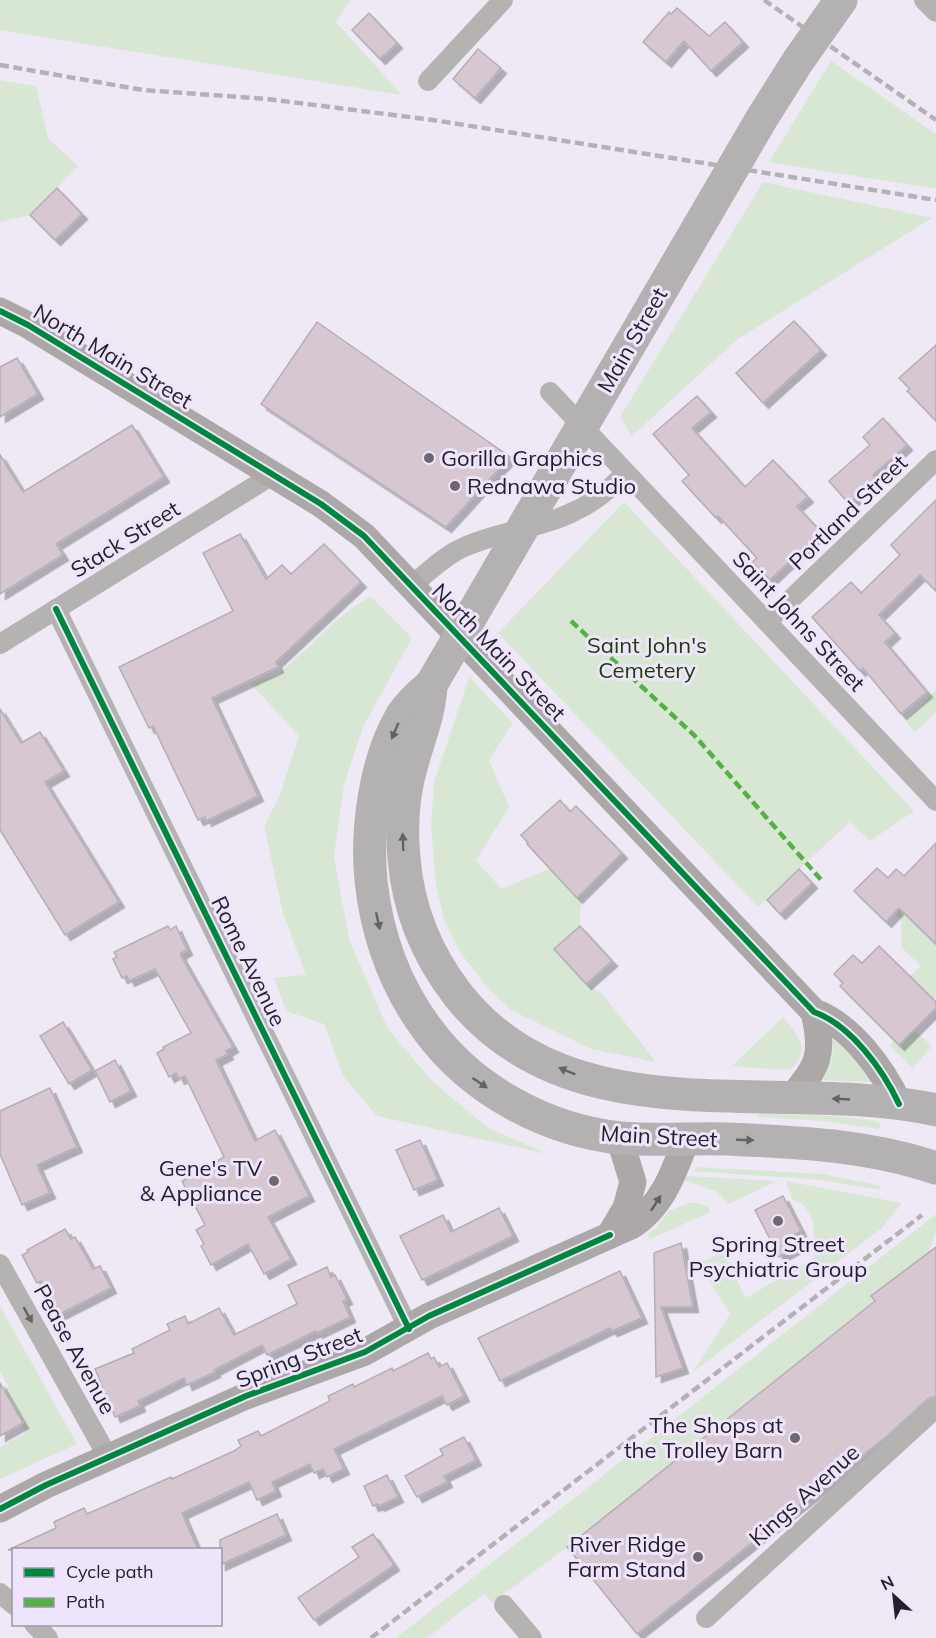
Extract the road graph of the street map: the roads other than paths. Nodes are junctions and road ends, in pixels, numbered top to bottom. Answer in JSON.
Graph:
{"nodes":[{"id":1,"x":503,"y":0,"type":"edge"},
{"id":2,"x":841,"y":0,"type":"edge"},
{"id":3,"x":924,"y":0,"type":"edge"},
{"id":4,"x":936,"y":12,"type":"edge"},
{"id":5,"x":428,"y":81,"type":"dead end"},
{"id":6,"x":0,"y":311,"type":"edge"},
{"id":7,"x":550,"y":392,"type":"dead end"},
{"id":8,"x":936,"y":460,"type":"edge"},
{"id":9,"x":626,"y":473,"type":"junction"},
{"id":10,"x":274,"y":474,"type":"junction"},
{"id":11,"x":411,"y":586,"type":"junction"},
{"id":12,"x":56,"y":609,"type":"junction"},
{"id":13,"x":767,"y":622,"type":"junction"},
{"id":14,"x":0,"y":644,"type":"edge"},
{"id":15,"x":431,"y":685,"type":"junction"},
{"id":16,"x":936,"y":801,"type":"edge"},
{"id":17,"x":814,"y":1012,"type":"junction"},
{"id":18,"x":791,"y":1098,"type":"junction"},
{"id":19,"x":899,"y":1104,"type":"junction"},
{"id":20,"x":936,"y":1110,"type":"edge"},
{"id":21,"x":619,"y":1137,"type":"junction"},
{"id":22,"x":686,"y":1140,"type":"junction"},
{"id":23,"x":936,"y":1168,"type":"edge"},
{"id":24,"x":610,"y":1235,"type":"junction"},
{"id":25,"x":0,"y":1264,"type":"edge"},
{"id":26,"x":409,"y":1329,"type":"junction"},
{"id":27,"x":936,"y":1408,"type":"edge"},
{"id":28,"x":108,"y":1457,"type":"junction"},
{"id":29,"x":0,"y":1509,"type":"edge"},
{"id":30,"x":0,"y":1593,"type":"edge"},
{"id":31,"x":12,"y":1603,"type":"edge"},
{"id":32,"x":504,"y":1605,"type":"dead end"},
{"id":33,"x":706,"y":1618,"type":"dead end"},
{"id":34,"x":36,"y":1626,"type":"edge"},
{"id":35,"x":48,"y":1638,"type":"edge"},
{"id":36,"x":532,"y":1638,"type":"edge"}],
"edges":[{"from":1,"to":5,"type":"street"},
{"from":2,"to":15,"type":"highway","name":"Main Street","bridge":true},
{"from":3,"to":4,"type":"street"},
{"from":6,"to":10,"type":"street","name":"North Main Street"},
{"from":7,"to":9,"type":"street","name":"Saint Johns Street"},
{"from":8,"to":13,"type":"street","name":"Portland Street"},
{"from":9,"to":11,"type":"street"},
{"from":9,"to":13,"type":"street","name":"Saint Johns Street"},
{"from":10,"to":11,"type":"street","name":"North Main Street"},
{"from":10,"to":12,"type":"street","name":"Stack Street"},
{"from":11,"to":17,"type":"street","name":"North Main Street"},
{"from":12,"to":14,"type":"street","name":"Stack Street"},
{"from":12,"to":26,"type":"street","name":"Rome Avenue"},
{"from":13,"to":16,"type":"street","name":"Saint Johns Street"},
{"from":18,"to":15,"type":"highway","name":"Main Street","one_way":true},
{"from":15,"to":21,"type":"highway","name":"Main Street","one_way":true},
{"from":17,"to":18,"type":"street"},
{"from":17,"to":19,"type":"street","name":"North Main Street"},
{"from":19,"to":18,"type":"highway","name":"Main Street","one_way":true},
{"from":19,"to":20,"type":"highway","name":"Main Street"},
{"from":21,"to":22,"type":"highway","name":"Main Street"},
{"from":21,"to":24,"type":"street"},
{"from":22,"to":23,"type":"highway","name":"Main Street","one_way":true},
{"from":24,"to":22,"type":"street","name":"Spring Street","one_way":true},
{"from":24,"to":26,"type":"street","name":"Spring Street"},
{"from":25,"to":28,"type":"street","name":"Pease Avenue","one_way":true},
{"from":26,"to":28,"type":"street","name":"Spring Street"},
{"from":27,"to":33,"type":"street","name":"Kings Avenue"},
{"from":28,"to":29,"type":"street","name":"Spring Street"},
{"from":30,"to":31,"type":"street"},
{"from":32,"to":36,"type":"street"},
{"from":34,"to":35,"type":"street"}]}
